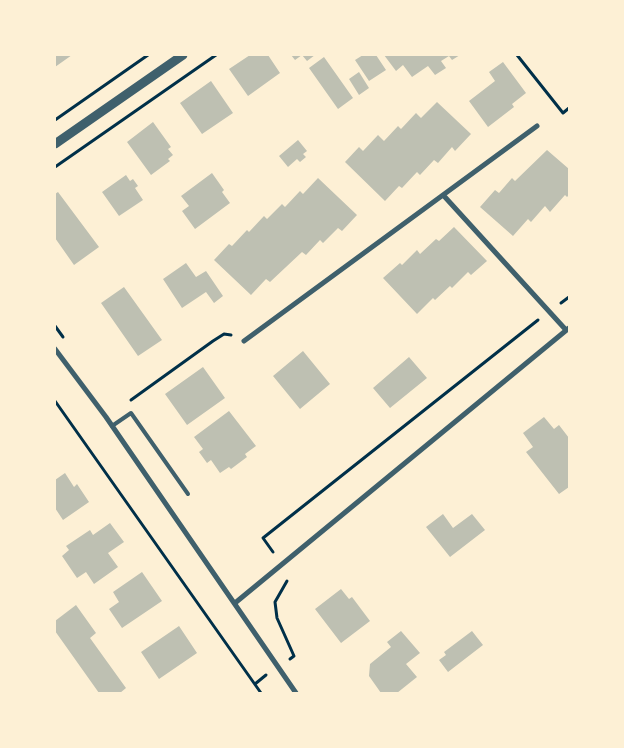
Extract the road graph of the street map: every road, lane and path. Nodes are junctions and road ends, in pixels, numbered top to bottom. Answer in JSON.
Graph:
{"nodes":[{"id":1,"x":148,"y":55,"type":"edge"},
{"id":2,"x":183,"y":55,"type":"edge"},
{"id":3,"x":216,"y":55,"type":"edge"},
{"id":4,"x":517,"y":55,"type":"edge"},
{"id":5,"x":569,"y":108,"type":"edge"},
{"id":6,"x":55,"y":120,"type":"edge"},
{"id":7,"x":537,"y":126,"type":"dead end"},
{"id":8,"x":55,"y":144,"type":"edge"},
{"id":9,"x":55,"y":167,"type":"edge"},
{"id":10,"x":444,"y":196,"type":"junction"},
{"id":11,"x":568,"y":329,"type":"edge"},
{"id":12,"x":244,"y":341,"type":"joint"},
{"id":13,"x":55,"y":349,"type":"edge"},
{"id":14,"x":55,"y":401,"type":"edge"},
{"id":15,"x":106,"y":417,"type":"junction"},
{"id":16,"x":112,"y":426,"type":"junction"},
{"id":17,"x":188,"y":494,"type":"dead end"},
{"id":18,"x":235,"y":603,"type":"junction"},
{"id":19,"x":261,"y":693,"type":"edge"},
{"id":20,"x":296,"y":693,"type":"edge"}],
"edges":[{"from":1,"to":6,"type":"path"},
{"from":2,"to":8,"type":"street"},
{"from":3,"to":9,"type":"path"},
{"from":4,"to":5,"type":"path"},
{"from":7,"to":10,"type":"street"},
{"from":10,"to":11,"type":"street"},
{"from":10,"to":12,"type":"street"},
{"from":11,"to":18,"type":"street"},
{"from":12,"to":15,"type":"path"},
{"from":13,"to":15,"type":"street"},
{"from":14,"to":19,"type":"path"},
{"from":15,"to":16,"type":"street"},
{"from":16,"to":17,"type":"lane"},
{"from":16,"to":18,"type":"street"},
{"from":18,"to":20,"type":"street"}]}
